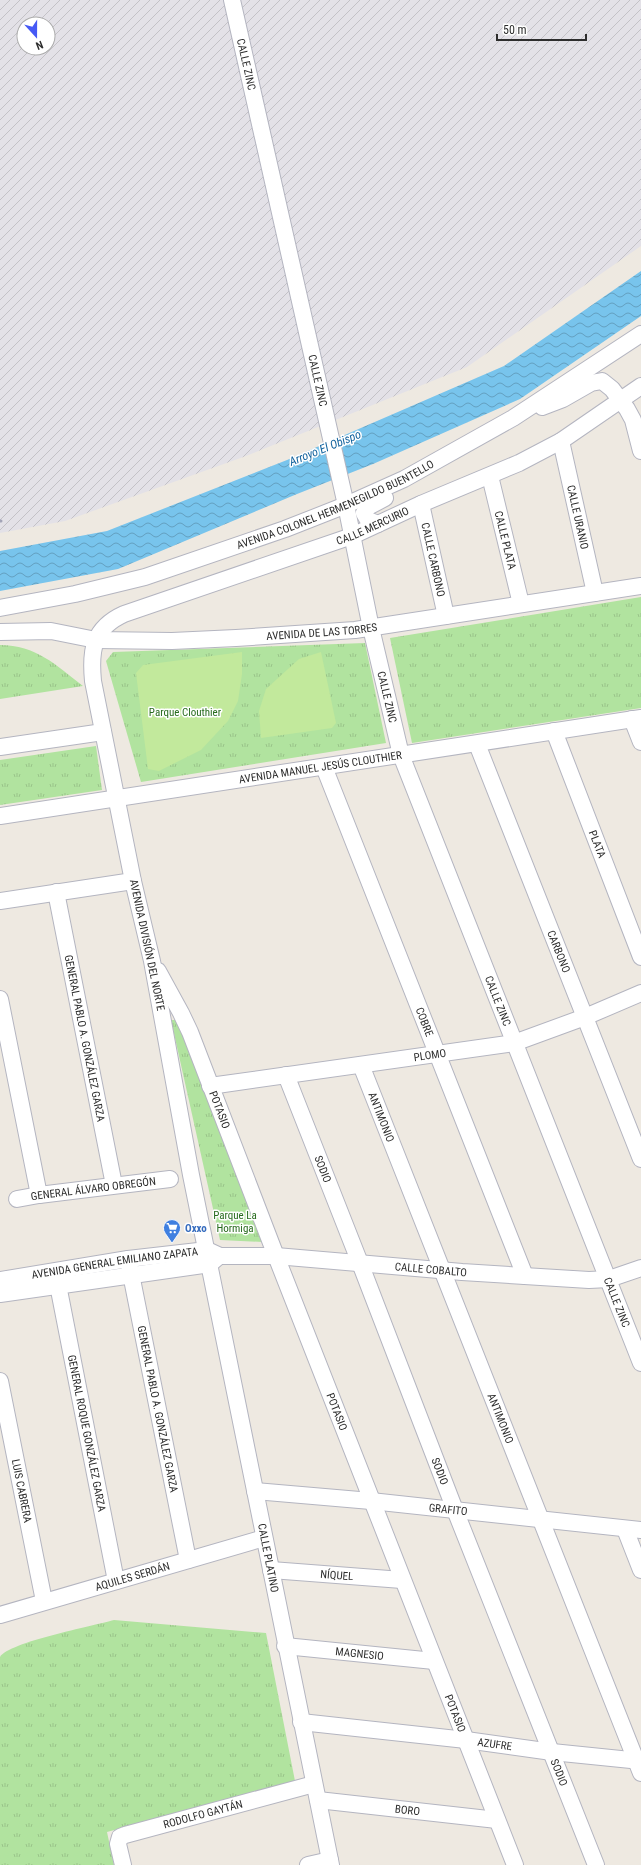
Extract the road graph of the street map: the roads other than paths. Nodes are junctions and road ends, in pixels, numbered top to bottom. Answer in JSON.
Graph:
{"nodes":[{"id":1,"x":232,"y":0,"type":"edge"},
{"id":2,"x":641,"y":334,"type":"edge"},
{"id":3,"x":641,"y":386,"type":"edge"},
{"id":4,"x":620,"y":401,"type":"junction"},
{"id":5,"x":529,"y":409,"type":"junction"},
{"id":6,"x":561,"y":441,"type":"junction"},
{"id":7,"x":641,"y":451,"type":"edge"},
{"id":8,"x":490,"y":476,"type":"junction"},
{"id":9,"x":404,"y":479,"type":"junction"},
{"id":10,"x":345,"y":497,"type":"junction"},
{"id":11,"x":420,"y":504,"type":"junction"},
{"id":12,"x":378,"y":524,"type":"junction"},
{"id":13,"x":352,"y":536,"type":"junction"},
{"id":14,"x":641,"y":586,"type":"edge"},
{"id":15,"x":595,"y":593,"type":"junction"},
{"id":16,"x":521,"y":604,"type":"junction"},
{"id":17,"x":0,"y":608,"type":"edge"},
{"id":18,"x":446,"y":616,"type":"junction"},
{"id":19,"x":371,"y":628,"type":"junction"},
{"id":20,"x":0,"y":632,"type":"edge"},
{"id":21,"x":96,"y":640,"type":"junction"},
{"id":22,"x":637,"y":719,"type":"edge"},
{"id":23,"x":103,"y":732,"type":"junction"},
{"id":24,"x":554,"y":732,"type":"junction"},
{"id":25,"x":641,"y":742,"type":"edge"},
{"id":26,"x":477,"y":744,"type":"junction"},
{"id":27,"x":0,"y":747,"type":"edge"},
{"id":28,"x":401,"y":755,"type":"junction"},
{"id":29,"x":324,"y":767,"type":"junction"},
{"id":30,"x":116,"y":799,"type":"junction"},
{"id":31,"x":0,"y":816,"type":"edge"},
{"id":32,"x":133,"y":881,"type":"junction"},
{"id":33,"x":56,"y":892,"type":"junction"},
{"id":34,"x":0,"y":901,"type":"edge"},
{"id":35,"x":641,"y":957,"type":"edge"},
{"id":36,"x":152,"y":961,"type":"junction"},
{"id":37,"x":641,"y":993,"type":"edge"},
{"id":38,"x":0,"y":999,"type":"edge"},
{"id":39,"x":585,"y":1017,"type":"junction"},
{"id":40,"x":514,"y":1043,"type":"junction"},
{"id":41,"x":438,"y":1053,"type":"junction"},
{"id":42,"x":361,"y":1065,"type":"junction"},
{"id":43,"x":286,"y":1075,"type":"junction"},
{"id":44,"x":210,"y":1086,"type":"junction"},
{"id":45,"x":641,"y":1159,"type":"edge"},
{"id":46,"x":170,"y":1179,"type":"dead end"},
{"id":47,"x":114,"y":1185,"type":"junction"},
{"id":48,"x":39,"y":1195,"type":"junction"},
{"id":49,"x":17,"y":1199,"type":"dead end"},
{"id":50,"x":276,"y":1256,"type":"junction"},
{"id":51,"x":212,"y":1257,"type":"junction"},
{"id":52,"x":128,"y":1259,"type":"junction"},
{"id":53,"x":360,"y":1263,"type":"junction"},
{"id":54,"x":641,"y":1268,"type":"edge"},
{"id":55,"x":441,"y":1269,"type":"junction"},
{"id":56,"x":131,"y":1275,"type":"junction"},
{"id":57,"x":525,"y":1276,"type":"junction"},
{"id":58,"x":609,"y":1279,"type":"junction"},
{"id":59,"x":0,"y":1280,"type":"edge"},
{"id":60,"x":58,"y":1286,"type":"junction"},
{"id":61,"x":0,"y":1294,"type":"edge"},
{"id":62,"x":641,"y":1363,"type":"edge"},
{"id":63,"x":0,"y":1381,"type":"edge"},
{"id":64,"x":255,"y":1491,"type":"junction"},
{"id":65,"x":371,"y":1501,"type":"junction"},
{"id":66,"x":455,"y":1510,"type":"junction"},
{"id":67,"x":540,"y":1520,"type":"junction"},
{"id":68,"x":633,"y":1530,"type":"edge"},
{"id":69,"x":264,"y":1538,"type":"junction"},
{"id":70,"x":188,"y":1560,"type":"junction"},
{"id":71,"x":271,"y":1570,"type":"junction"},
{"id":72,"x":641,"y":1570,"type":"edge"},
{"id":73,"x":116,"y":1580,"type":"junction"},
{"id":74,"x":402,"y":1580,"type":"junction"},
{"id":75,"x":44,"y":1601,"type":"junction"},
{"id":76,"x":0,"y":1615,"type":"edge"},
{"id":77,"x":285,"y":1646,"type":"junction"},
{"id":78,"x":434,"y":1661,"type":"junction"},
{"id":79,"x":301,"y":1722,"type":"junction"},
{"id":80,"x":466,"y":1740,"type":"junction"},
{"id":81,"x":552,"y":1752,"type":"junction"},
{"id":82,"x":639,"y":1765,"type":"edge"},
{"id":83,"x":314,"y":1784,"type":"junction"},
{"id":84,"x":318,"y":1800,"type":"junction"},
{"id":85,"x":497,"y":1820,"type":"junction"},
{"id":86,"x":330,"y":1862,"type":"edge"},
{"id":87,"x":123,"y":1865,"type":"edge"},
{"id":88,"x":308,"y":1865,"type":"edge"},
{"id":89,"x":515,"y":1865,"type":"edge"},
{"id":90,"x":596,"y":1865,"type":"edge"}],
"edges":[{"from":1,"to":10,"type":"street","name":"CALLE ZINC"},
{"from":2,"to":5,"type":"street","name":"AVENIDA COLONEL HERMENEGILDO BUENTELLO"},
{"from":3,"to":4,"type":"street","name":"CALLE MERCURIO"},
{"from":4,"to":5,"type":"street"},
{"from":4,"to":6,"type":"street","name":"CALLE MERCURIO"},
{"from":4,"to":7,"type":"street"},
{"from":5,"to":9,"type":"street","name":"AVENIDA COLONEL HERMENEGILDO BUENTELLO"},
{"from":6,"to":8,"type":"street","name":"CALLE MERCURIO"},
{"from":6,"to":15,"type":"street","name":"CALLE URANIO"},
{"from":8,"to":11,"type":"street","name":"CALLE MERCURIO"},
{"from":8,"to":16,"type":"street","name":"CALLE PLATA"},
{"from":9,"to":10,"type":"street","name":"AVENIDA COLONEL HERMENEGILDO BUENTELLO"},
{"from":9,"to":12,"type":"street"},
{"from":10,"to":13,"type":"street","name":"CALLE ZINC"},
{"from":10,"to":17,"type":"street","name":"AVENIDA COLONEL HERMENEGILDO BUENTELLO"},
{"from":11,"to":12,"type":"street","name":"CALLE MERCURIO"},
{"from":11,"to":18,"type":"street","name":"CALLE CARBONO"},
{"from":12,"to":13,"type":"street","name":"CALLE MERCURIO"},
{"from":13,"to":19,"type":"street","name":"CALLE ZINC"},
{"from":13,"to":21,"type":"street","name":"CALLE MERCURIO"},
{"from":14,"to":15,"type":"street","name":"AVENIDA DE LAS TORRES"},
{"from":15,"to":16,"type":"street","name":"AVENIDA DE LAS TORRES"},
{"from":16,"to":18,"type":"street","name":"AVENIDA DE LAS TORRES"},
{"from":18,"to":19,"type":"street","name":"AVENIDA DE LAS TORRES"},
{"from":19,"to":21,"type":"street","name":"AVENIDA DE LAS TORRES"},
{"from":19,"to":28,"type":"street","name":"CALLE ZINC"},
{"from":20,"to":21,"type":"street","name":"AVENIDA DE LAS TORRES"},
{"from":21,"to":23,"type":"street","name":"AVENIDA DIVISIÓN DEL NORTE"},
{"from":22,"to":24,"type":"street","name":"AVENIDA MANUEL JESÚS CLOUTHIER"},
{"from":22,"to":25,"type":"street"},
{"from":23,"to":27,"type":"street"},
{"from":23,"to":30,"type":"street","name":"AVENIDA DIVISIÓN DEL NORTE"},
{"from":24,"to":26,"type":"street","name":"AVENIDA MANUEL JESÚS CLOUTHIER"},
{"from":24,"to":35,"type":"street","name":"PLATA"},
{"from":26,"to":28,"type":"street","name":"AVENIDA MANUEL JESÚS CLOUTHIER"},
{"from":26,"to":39,"type":"street","name":"CARBONO"},
{"from":28,"to":29,"type":"street","name":"AVENIDA MANUEL JESÚS CLOUTHIER"},
{"from":28,"to":40,"type":"street","name":"CALLE ZINC"},
{"from":29,"to":30,"type":"street","name":"AVENIDA MANUEL JESÚS CLOUTHIER"},
{"from":29,"to":41,"type":"street","name":"COBRE"},
{"from":30,"to":31,"type":"street","name":"AVENIDA MANUEL JESÚS CLOUTHIER"},
{"from":30,"to":32,"type":"street","name":"AVENIDA DIVISIÓN DEL NORTE"},
{"from":32,"to":33,"type":"street"},
{"from":32,"to":36,"type":"street","name":"AVENIDA DIVISIÓN DEL NORTE"},
{"from":33,"to":34,"type":"street"},
{"from":33,"to":47,"type":"street","name":"GENERAL PABLO A. GONZÁLEZ GARZA"},
{"from":36,"to":44,"type":"street","name":"POTASIO"},
{"from":36,"to":51,"type":"street","name":"AVENIDA DIVISIÓN DEL NORTE"},
{"from":37,"to":39,"type":"street","name":"PLOMO"},
{"from":38,"to":48,"type":"street"},
{"from":39,"to":40,"type":"street","name":"PLOMO"},
{"from":39,"to":45,"type":"street","name":"CARBONO"},
{"from":40,"to":41,"type":"street","name":"PLOMO"},
{"from":40,"to":58,"type":"street","name":"CALLE ZINC"},
{"from":41,"to":42,"type":"street","name":"PLOMO"},
{"from":41,"to":57,"type":"street","name":"COBRE"},
{"from":42,"to":43,"type":"street","name":"PLOMO"},
{"from":42,"to":55,"type":"street","name":"ANTIMONIO"},
{"from":43,"to":44,"type":"street","name":"PLOMO"},
{"from":43,"to":53,"type":"street","name":"SODIO"},
{"from":44,"to":50,"type":"street","name":"POTASIO"},
{"from":46,"to":47,"type":"street","name":"GENERAL ÁLVARO OBREGÓN"},
{"from":47,"to":48,"type":"street","name":"GENERAL ÁLVARO OBREGÓN"},
{"from":48,"to":49,"type":"street","name":"GENERAL ÁLVARO OBREGÓN"},
{"from":50,"to":51,"type":"street","name":"CALLE COBALTO"},
{"from":50,"to":53,"type":"street","name":"CALLE COBALTO"},
{"from":50,"to":65,"type":"street","name":"POTASIO"},
{"from":51,"to":52,"type":"street","name":"AVENIDA GENERAL EMILIANO ZAPATA"},
{"from":51,"to":56,"type":"street","name":"AVENIDA GENERAL EMILIANO ZAPATA"},
{"from":51,"to":64,"type":"street","name":"CALLE PLATINO"},
{"from":52,"to":56,"type":"street","name":"GENERAL PABLO A. GONZÁLEZ GARZA"},
{"from":52,"to":59,"type":"street","name":"AVENIDA GENERAL EMILIANO ZAPATA"},
{"from":53,"to":55,"type":"street","name":"CALLE COBALTO"},
{"from":53,"to":66,"type":"street","name":"SODIO"},
{"from":54,"to":58,"type":"street","name":"CALLE COBALTO"},
{"from":55,"to":57,"type":"street","name":"CALLE COBALTO"},
{"from":55,"to":67,"type":"street","name":"ANTIMONIO"},
{"from":56,"to":60,"type":"street","name":"AVENIDA GENERAL EMILIANO ZAPATA"},
{"from":56,"to":70,"type":"street","name":"GENERAL PABLO A. GONZÁLEZ GARZA"},
{"from":57,"to":58,"type":"street","name":"CALLE COBALTO"},
{"from":58,"to":62,"type":"street","name":"CALLE ZINC"},
{"from":60,"to":61,"type":"street","name":"AVENIDA GENERAL EMILIANO ZAPATA"},
{"from":60,"to":73,"type":"street","name":"GENERAL ROQUE GONZÁLEZ GARZA"},
{"from":63,"to":75,"type":"street","name":"LUIS CABRERA"},
{"from":64,"to":65,"type":"street","name":"GRAFITO"},
{"from":64,"to":69,"type":"street","name":"CALLE PLATINO"},
{"from":65,"to":66,"type":"street","name":"GRAFITO"},
{"from":65,"to":74,"type":"street","name":"POTASIO"},
{"from":66,"to":67,"type":"street","name":"GRAFITO"},
{"from":66,"to":81,"type":"street","name":"SODIO"},
{"from":67,"to":68,"type":"street","name":"GRAFITO"},
{"from":67,"to":82,"type":"street","name":"ANTIMONIO"},
{"from":68,"to":72,"type":"street"},
{"from":69,"to":70,"type":"street","name":"AQUILES SERDÁN"},
{"from":69,"to":71,"type":"street","name":"CALLE PLATINO"},
{"from":70,"to":73,"type":"street","name":"AQUILES SERDÁN"},
{"from":71,"to":74,"type":"street","name":"NÍQUEL"},
{"from":71,"to":77,"type":"street","name":"CALLE PLATINO"},
{"from":73,"to":75,"type":"street","name":"AQUILES SERDÁN"},
{"from":74,"to":78,"type":"street","name":"POTASIO"},
{"from":75,"to":76,"type":"street","name":"AQUILES SERDÁN"},
{"from":77,"to":78,"type":"street","name":"MAGNESIO"},
{"from":77,"to":79,"type":"street","name":"CALLE PLATINO"},
{"from":78,"to":80,"type":"street","name":"POTASIO"},
{"from":79,"to":80,"type":"street","name":"AZUFRE"},
{"from":79,"to":83,"type":"street","name":"CALLE PLATINO"},
{"from":80,"to":81,"type":"street","name":"AZUFRE"},
{"from":80,"to":85,"type":"street","name":"POTASIO"},
{"from":81,"to":82,"type":"street","name":"AZUFRE"},
{"from":81,"to":90,"type":"street","name":"SODIO"},
{"from":83,"to":84,"type":"street","name":"CALLE PLATINO"},
{"from":83,"to":87,"type":"street","name":"RODOLFO GAYTÁN"},
{"from":84,"to":85,"type":"street","name":"BORO"},
{"from":84,"to":86,"type":"street","name":"CALLE PLATINO"},
{"from":85,"to":89,"type":"street","name":"POTASIO"},
{"from":86,"to":88,"type":"street"}]}
